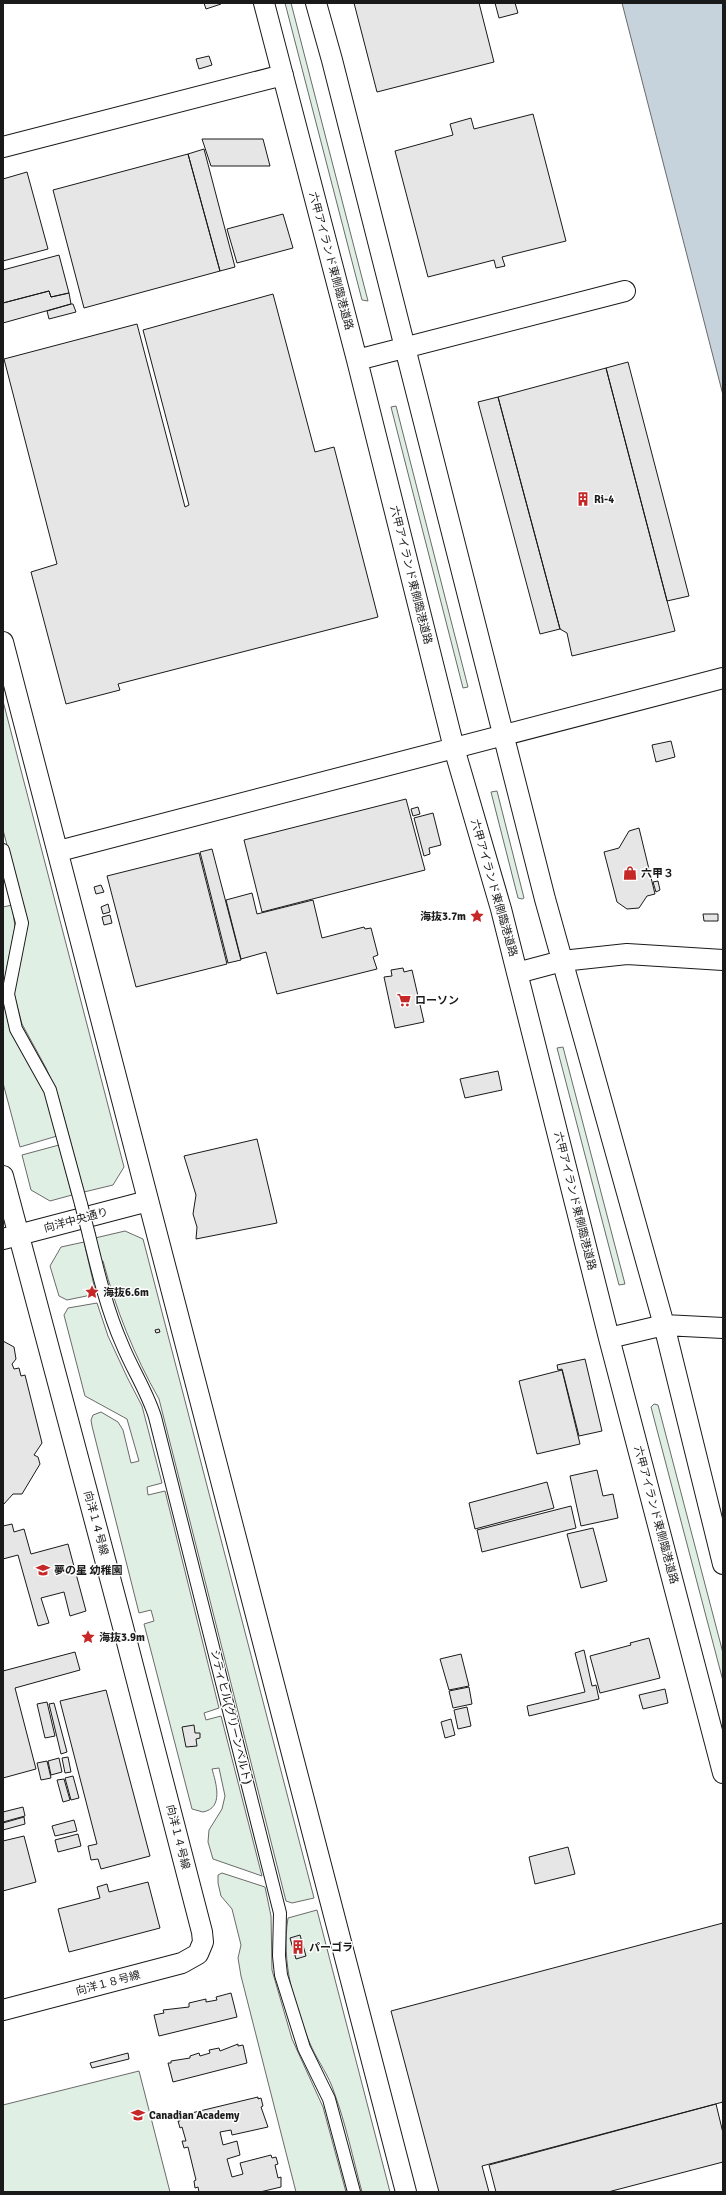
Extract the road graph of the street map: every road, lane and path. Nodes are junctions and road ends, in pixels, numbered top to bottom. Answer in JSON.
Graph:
{"nodes":[{"id":1,"x":264,"y":3,"type":"edge"},
{"id":2,"x":316,"y":3,"type":"edge"},
{"id":3,"x":283,"y":75,"type":"junction"},
{"id":4,"x":3,"y":147,"type":"edge"},
{"id":5,"x":625,"y":291,"type":"dead end"},
{"id":6,"x":404,"y":348,"type":"junction"},
{"id":7,"x":357,"y":360,"type":"junction"},
{"id":8,"x":3,"y":642,"type":"edge"},
{"id":9,"x":723,"y":678,"type":"edge"},
{"id":10,"x":505,"y":735,"type":"junction"},
{"id":11,"x":454,"y":748,"type":"junction"},
{"id":12,"x":3,"y":850,"type":"edge"},
{"id":13,"x":59,"y":851,"type":"junction"},
{"id":14,"x":723,"y":960,"type":"edge"},
{"id":15,"x":562,"y":961,"type":"junction"},
{"id":16,"x":517,"y":973,"type":"junction"},
{"id":17,"x":3,"y":1176,"type":"edge"},
{"id":18,"x":148,"y":1201,"type":"junction"},
{"id":19,"x":11,"y":1237,"type":"edge"},
{"id":20,"x":664,"y":1325,"type":"junction"},
{"id":21,"x":723,"y":1328,"type":"edge"},
{"id":22,"x":610,"y":1338,"type":"junction"},
{"id":23,"x":723,"y":1564,"type":"edge"},
{"id":24,"x":723,"y":1773,"type":"edge"},
{"id":25,"x":202,"y":1942,"type":"joint"},
{"id":26,"x":3,"y":2010,"type":"edge"},
{"id":27,"x":354,"y":2192,"type":"edge"},
{"id":28,"x":406,"y":2192,"type":"edge"}],
"edges":[{"from":1,"to":3,"type":"street","name":"六甲アイランド東側臨港道路"},
{"from":2,"to":6,"type":"street"},
{"from":3,"to":4,"type":"street"},
{"from":3,"to":7,"type":"street","name":"六甲アイランド東側臨港道路"},
{"from":5,"to":6,"type":"street"},
{"from":6,"to":7,"type":"street"},
{"from":6,"to":10,"type":"street"},
{"from":7,"to":11,"type":"street","name":"六甲アイランド東側臨港道路"},
{"from":8,"to":13,"type":"street"},
{"from":9,"to":10,"type":"street"},
{"from":10,"to":11,"type":"street"},
{"from":10,"to":15,"type":"street"},
{"from":11,"to":13,"type":"street"},
{"from":11,"to":16,"type":"street","name":"六甲アイランド東側臨港道路"},
{"from":12,"to":27,"type":"street","name":"シティヒル(グリーンベルト)","bridge":true},
{"from":13,"to":18,"type":"street"},
{"from":14,"to":15,"type":"street"},
{"from":15,"to":16,"type":"street"},
{"from":15,"to":20,"type":"street"},
{"from":16,"to":22,"type":"street","name":"六甲アイランド東側臨港道路"},
{"from":17,"to":19,"type":"street","name":"向洋１４号線"},
{"from":18,"to":19,"type":"street","name":"向洋中央通り"},
{"from":18,"to":28,"type":"street"},
{"from":19,"to":25,"type":"street","name":"向洋１４号線"},
{"from":20,"to":21,"type":"street"},
{"from":20,"to":22,"type":"street"},
{"from":20,"to":23,"type":"street"},
{"from":22,"to":24,"type":"street","name":"六甲アイランド東側臨港道路"},
{"from":25,"to":26,"type":"street","name":"向洋１８号線"}]}
